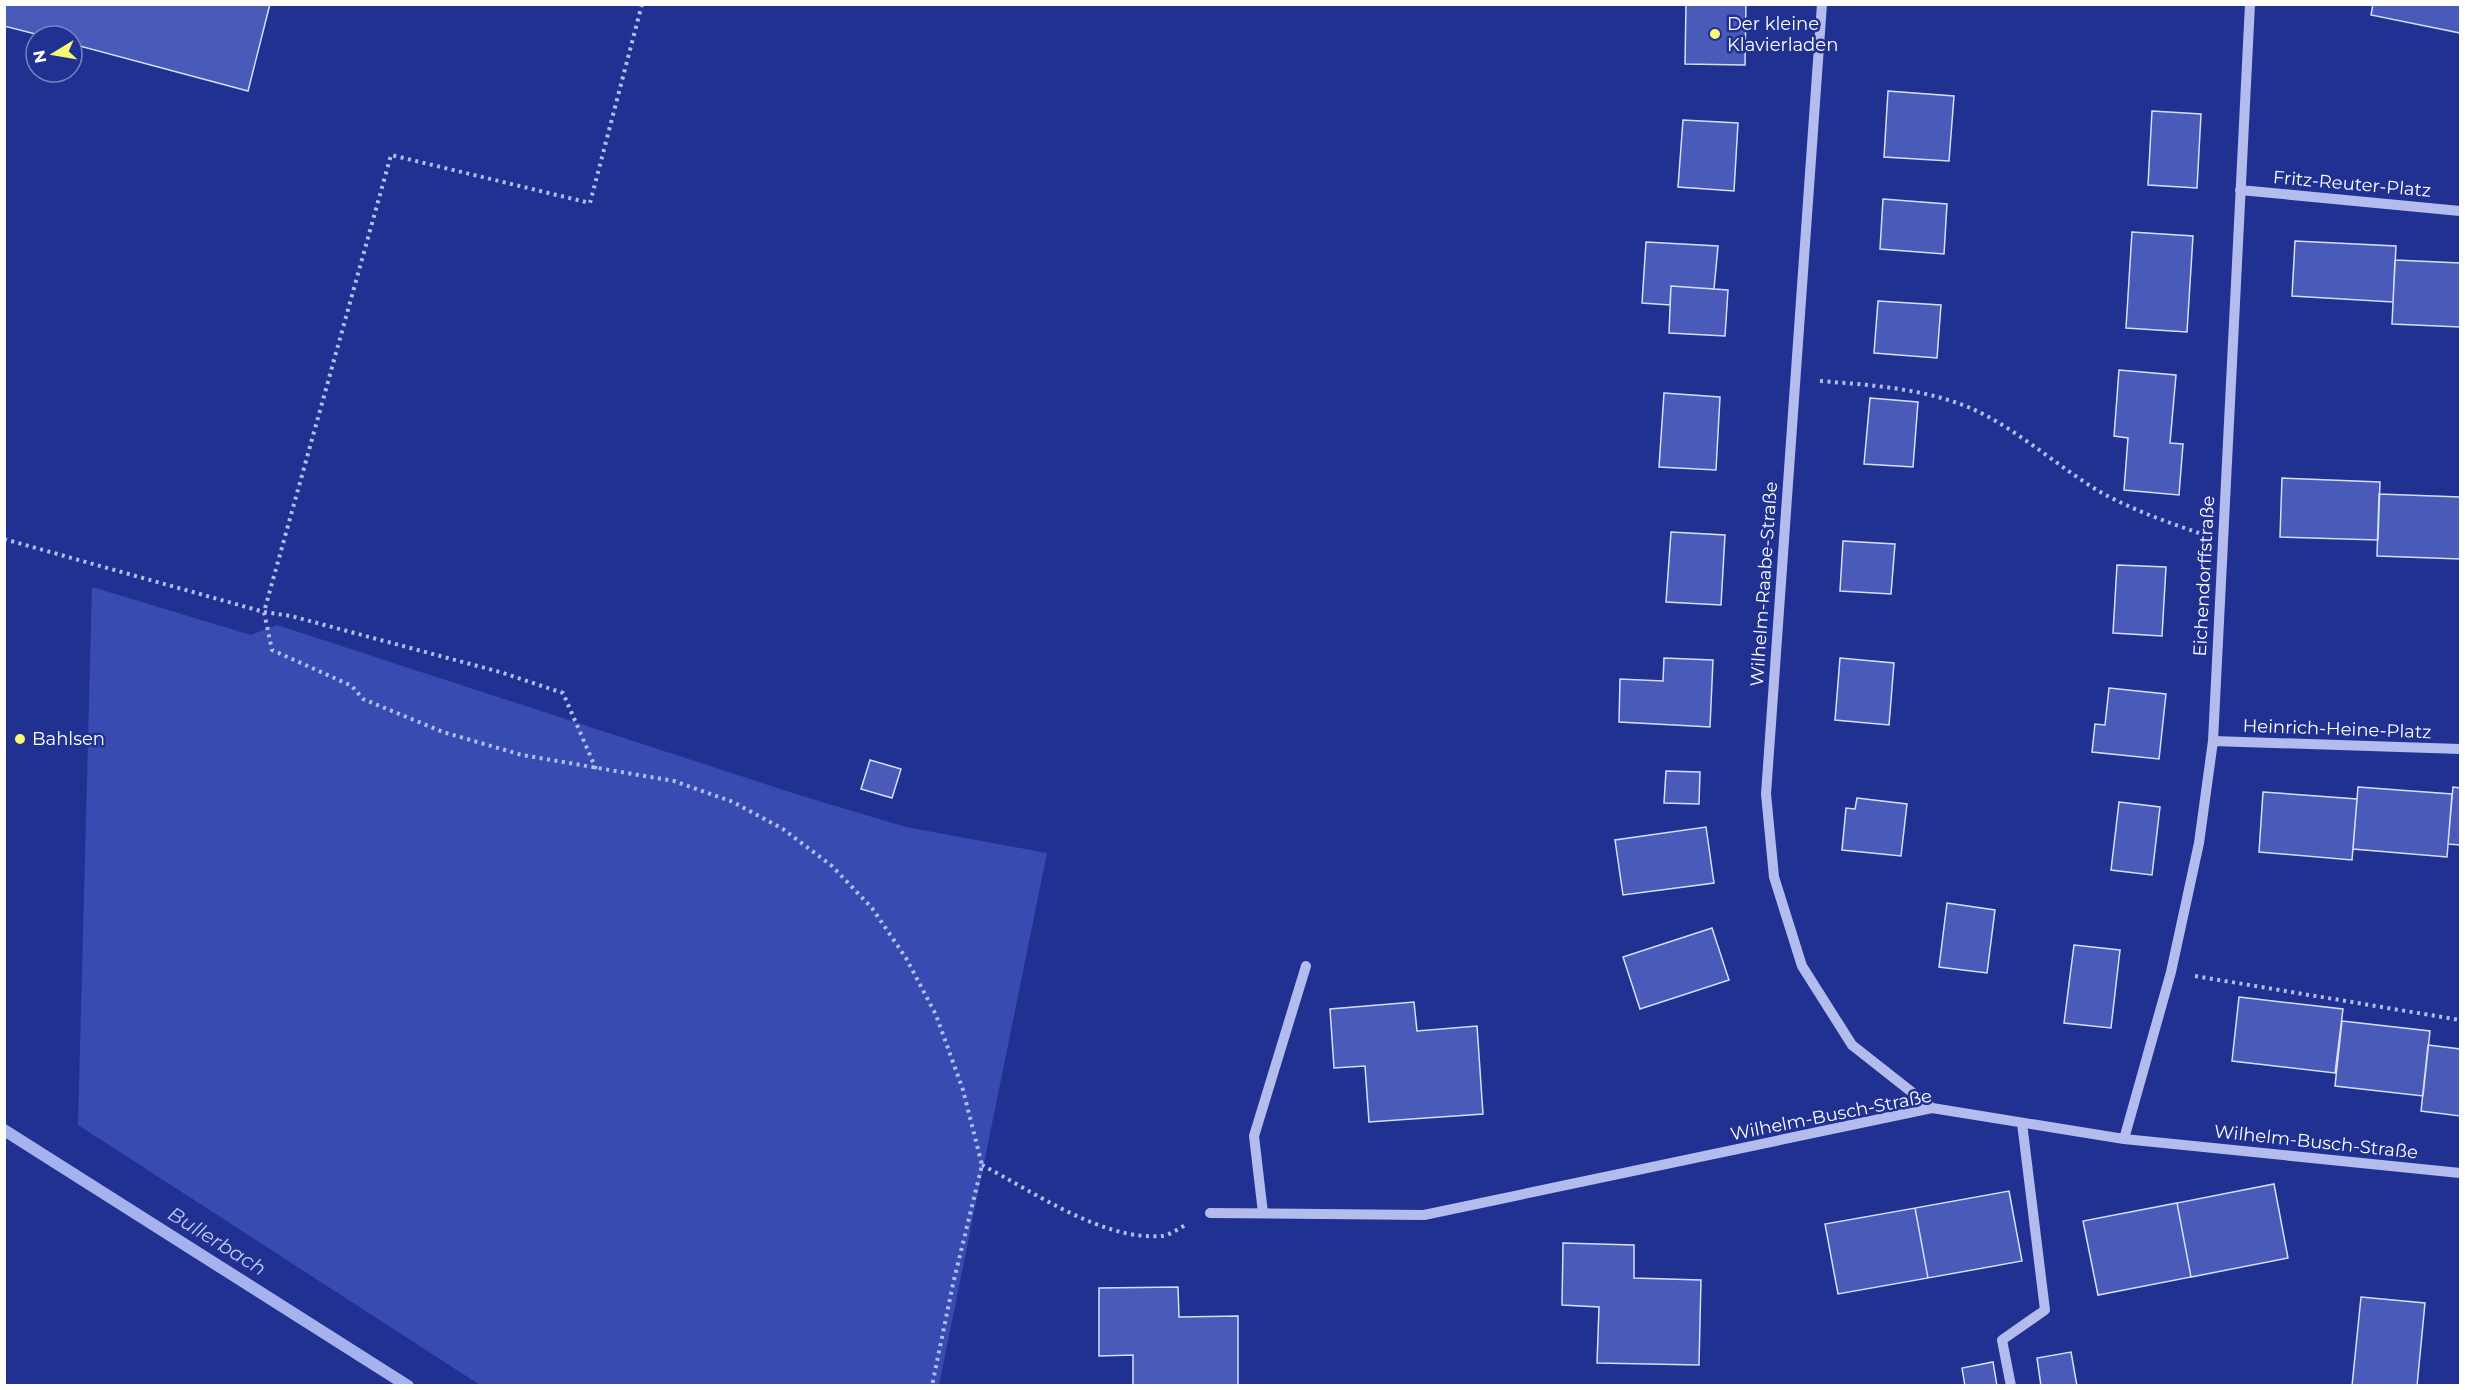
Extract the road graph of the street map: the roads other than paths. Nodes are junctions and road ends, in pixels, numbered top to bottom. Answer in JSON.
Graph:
{"nodes":[{"id":1,"x":1822,"y":4,"type":"edge"},
{"id":2,"x":2250,"y":4,"type":"edge"},
{"id":3,"x":2240,"y":190,"type":"junction"},
{"id":4,"x":2460,"y":211,"type":"edge"},
{"id":5,"x":2212,"y":741,"type":"junction"},
{"id":6,"x":2460,"y":749,"type":"edge"},
{"id":7,"x":1306,"y":966,"type":"dead end"},
{"id":8,"x":1932,"y":1108,"type":"junction"},
{"id":9,"x":2022,"y":1123,"type":"junction"},
{"id":10,"x":2124,"y":1139,"type":"junction"},
{"id":11,"x":2460,"y":1173,"type":"edge"},
{"id":12,"x":1210,"y":1213,"type":"road end"},
{"id":13,"x":1263,"y":1213,"type":"junction"},
{"id":14,"x":2011,"y":1386,"type":"edge"}],
"edges":[{"from":1,"to":8,"type":"street","name":"Wilhelm-Raabe-Straße"},
{"from":2,"to":3,"type":"street","name":"Eichendorffstraße"},
{"from":3,"to":4,"type":"street","name":"Fritz-Reuter-Platz"},
{"from":3,"to":5,"type":"street","name":"Eichendorffstraße"},
{"from":5,"to":6,"type":"street","name":"Heinrich-Heine-Platz"},
{"from":5,"to":10,"type":"street","name":"Eichendorffstraße"},
{"from":7,"to":13,"type":"street"},
{"from":8,"to":9,"type":"street","name":"Wilhelm-Busch-Straße"},
{"from":8,"to":13,"type":"street","name":"Wilhelm-Busch-Straße"},
{"from":9,"to":10,"type":"street","name":"Wilhelm-Busch-Straße"},
{"from":9,"to":14,"type":"street"},
{"from":10,"to":11,"type":"street","name":"Wilhelm-Busch-Straße"},
{"from":12,"to":13,"type":"street","name":"Wilhelm-Busch-Straße"}]}
